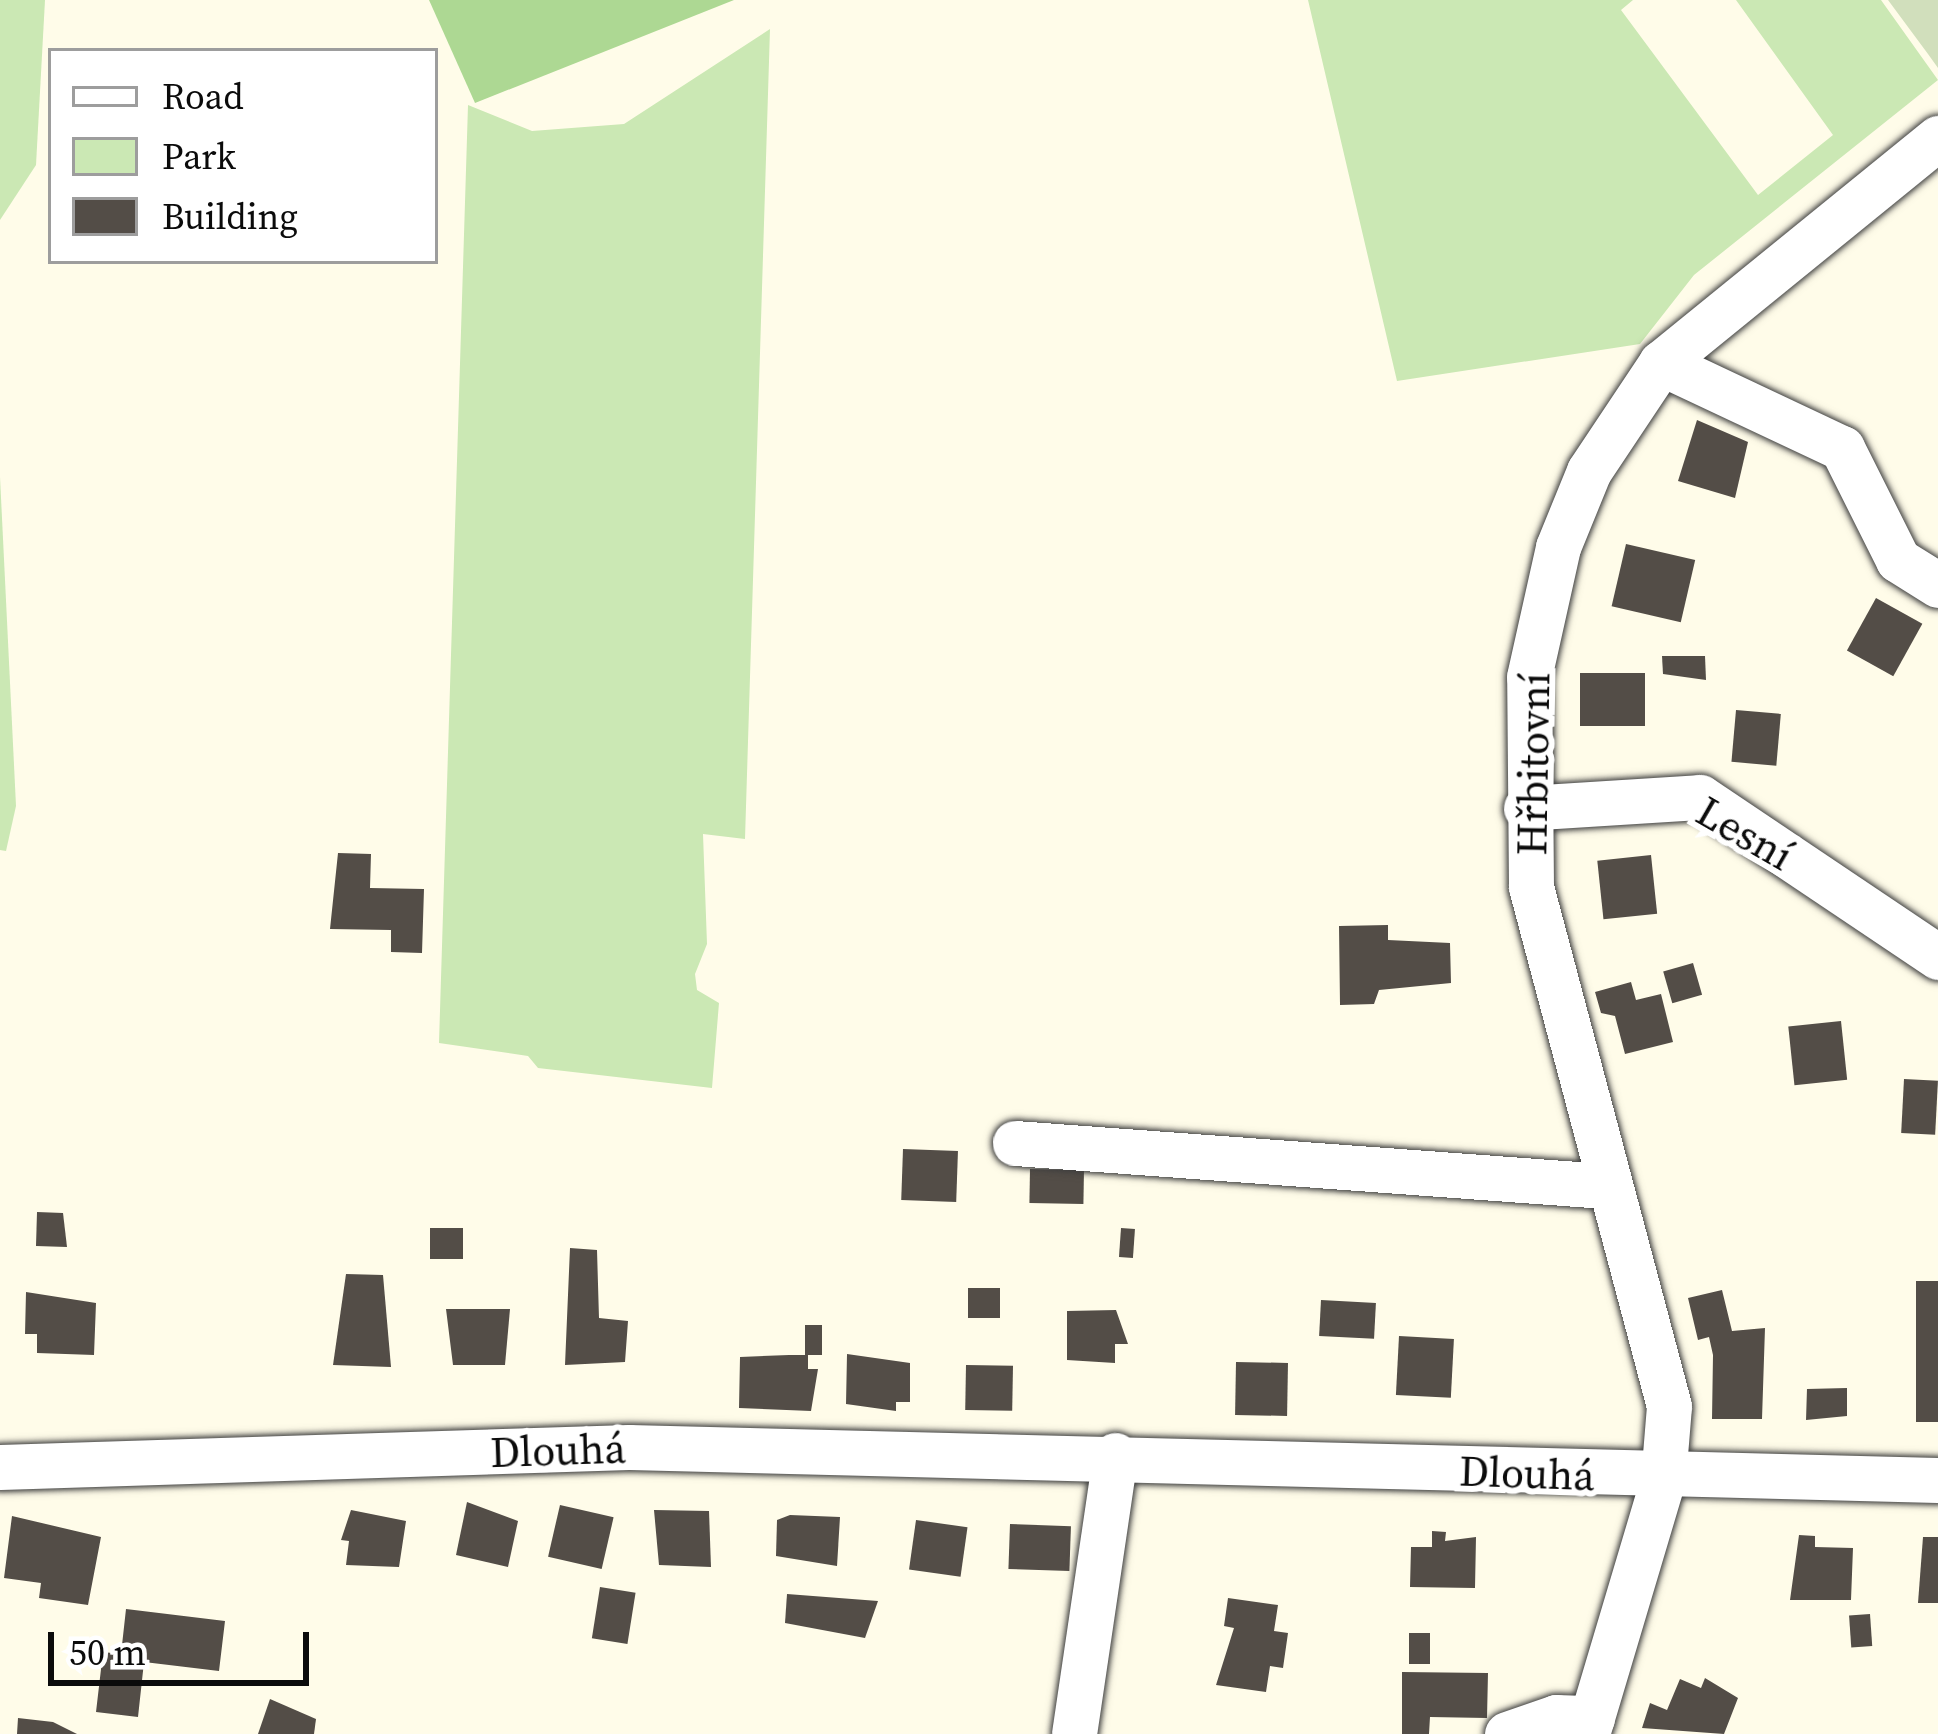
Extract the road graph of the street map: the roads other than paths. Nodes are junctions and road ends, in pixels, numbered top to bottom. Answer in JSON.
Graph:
{"nodes":[{"id":1,"x":1938,"y":137,"type":"edge"},
{"id":2,"x":1661,"y":363,"type":"junction"},
{"id":3,"x":1938,"y":585,"type":"edge"},
{"id":4,"x":1526,"y":808,"type":"junction"},
{"id":5,"x":1938,"y":957,"type":"edge"},
{"id":6,"x":1015,"y":1143,"type":"dead end"},
{"id":7,"x":1605,"y":1186,"type":"junction"},
{"id":8,"x":1115,"y":1455,"type":"junction"},
{"id":9,"x":0,"y":1467,"type":"edge"},
{"id":10,"x":1663,"y":1479,"type":"junction"},
{"id":11,"x":1938,"y":1480,"type":"edge"},
{"id":12,"x":0,"y":1481,"type":"edge"},
{"id":13,"x":0,"y":1496,"type":"edge"},
{"id":14,"x":1589,"y":1726,"type":"edge"},
{"id":15,"x":1074,"y":1734,"type":"edge"},
{"id":16,"x":1507,"y":1734,"type":"edge"}],
"edges":[{"from":1,"to":2,"type":"street","name":"Hřbitovní"},
{"from":2,"to":3,"type":"street"},
{"from":2,"to":4,"type":"street","name":"Hřbitovní"},
{"from":4,"to":5,"type":"street","name":"Lesní"},
{"from":4,"to":7,"type":"street","name":"Hřbitovní"},
{"from":6,"to":7,"type":"street"},
{"from":7,"to":10,"type":"street","name":"Hřbitovní"},
{"from":8,"to":9,"type":"street","name":"Dlouhá"},
{"from":8,"to":10,"type":"street","name":"Dlouhá"},
{"from":8,"to":15,"type":"street"},
{"from":10,"to":11,"type":"street","name":"Dlouhá"},
{"from":10,"to":14,"type":"street","name":"Hřbitovní"},
{"from":12,"to":13,"type":"street"},
{"from":14,"to":16,"type":"street"}]}
